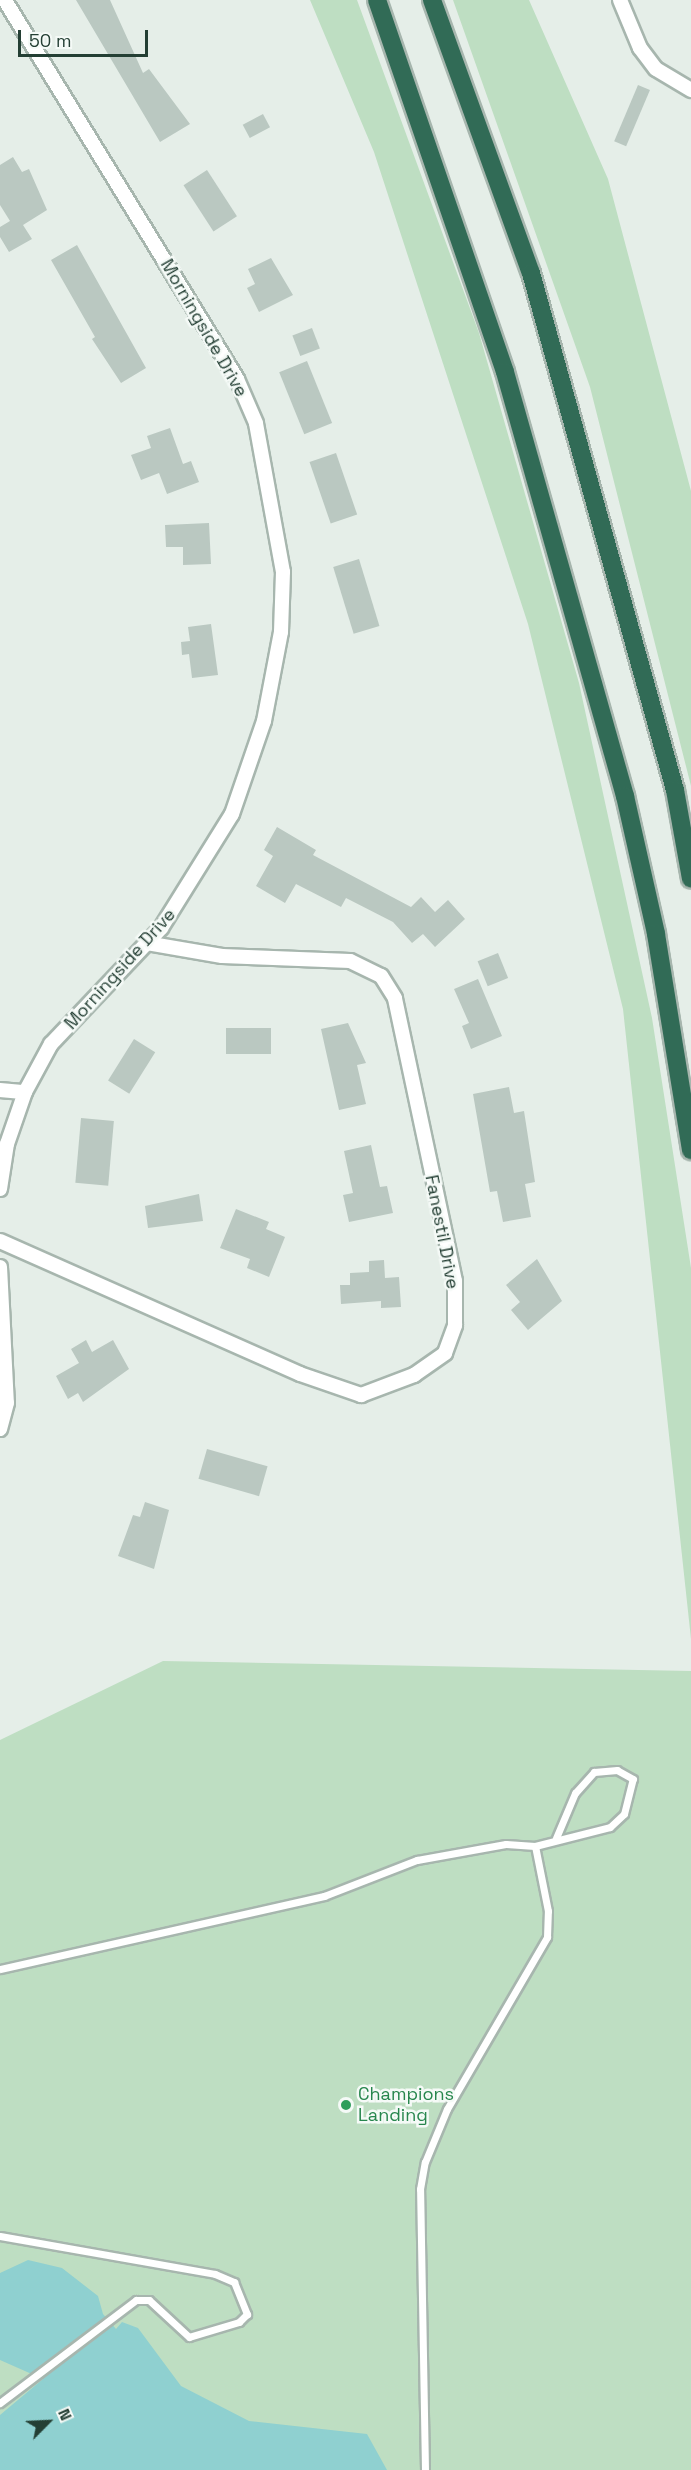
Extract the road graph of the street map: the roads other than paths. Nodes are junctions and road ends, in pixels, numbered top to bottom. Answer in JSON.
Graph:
{"nodes":[{"id":1,"x":5,"y":0,"type":"edge"},
{"id":2,"x":377,"y":0,"type":"edge"},
{"id":3,"x":432,"y":0,"type":"edge"},
{"id":4,"x":620,"y":0,"type":"edge"},
{"id":5,"x":691,"y":90,"type":"edge"},
{"id":6,"x":691,"y":879,"type":"edge"},
{"id":7,"x":147,"y":944,"type":"junction"},
{"id":8,"x":0,"y":1090,"type":"edge"},
{"id":9,"x":26,"y":1092,"type":"junction"},
{"id":10,"x":691,"y":1150,"type":"edge"},
{"id":11,"x":0,"y":1189,"type":"edge"},
{"id":12,"x":0,"y":1241,"type":"edge"},
{"id":13,"x":0,"y":1268,"type":"edge"},
{"id":14,"x":0,"y":1429,"type":"edge"},
{"id":15,"x":556,"y":1838,"type":"junction"},
{"id":16,"x":535,"y":1846,"type":"junction"},
{"id":17,"x":0,"y":1969,"type":"edge"},
{"id":18,"x":0,"y":2236,"type":"edge"},
{"id":19,"x":0,"y":2403,"type":"edge"},
{"id":20,"x":425,"y":2470,"type":"edge"}],
"edges":[{"from":1,"to":7,"type":"street","name":"Morningside Drive"},
{"from":2,"to":10,"type":"highway"},
{"from":3,"to":6,"type":"highway"},
{"from":4,"to":5,"type":"street"},
{"from":7,"to":9,"type":"street","name":"Morningside Drive"},
{"from":7,"to":12,"type":"street","name":"Fanestil Drive"},
{"from":8,"to":9,"type":"street"},
{"from":9,"to":11,"type":"street","name":"Morningside Drive"},
{"from":13,"to":14,"type":"street"},
{"from":15,"to":15,"type":"lane"},
{"from":15,"to":16,"type":"lane"},
{"from":16,"to":17,"type":"lane"},
{"from":16,"to":20,"type":"lane"},
{"from":18,"to":19,"type":"lane"}]}
